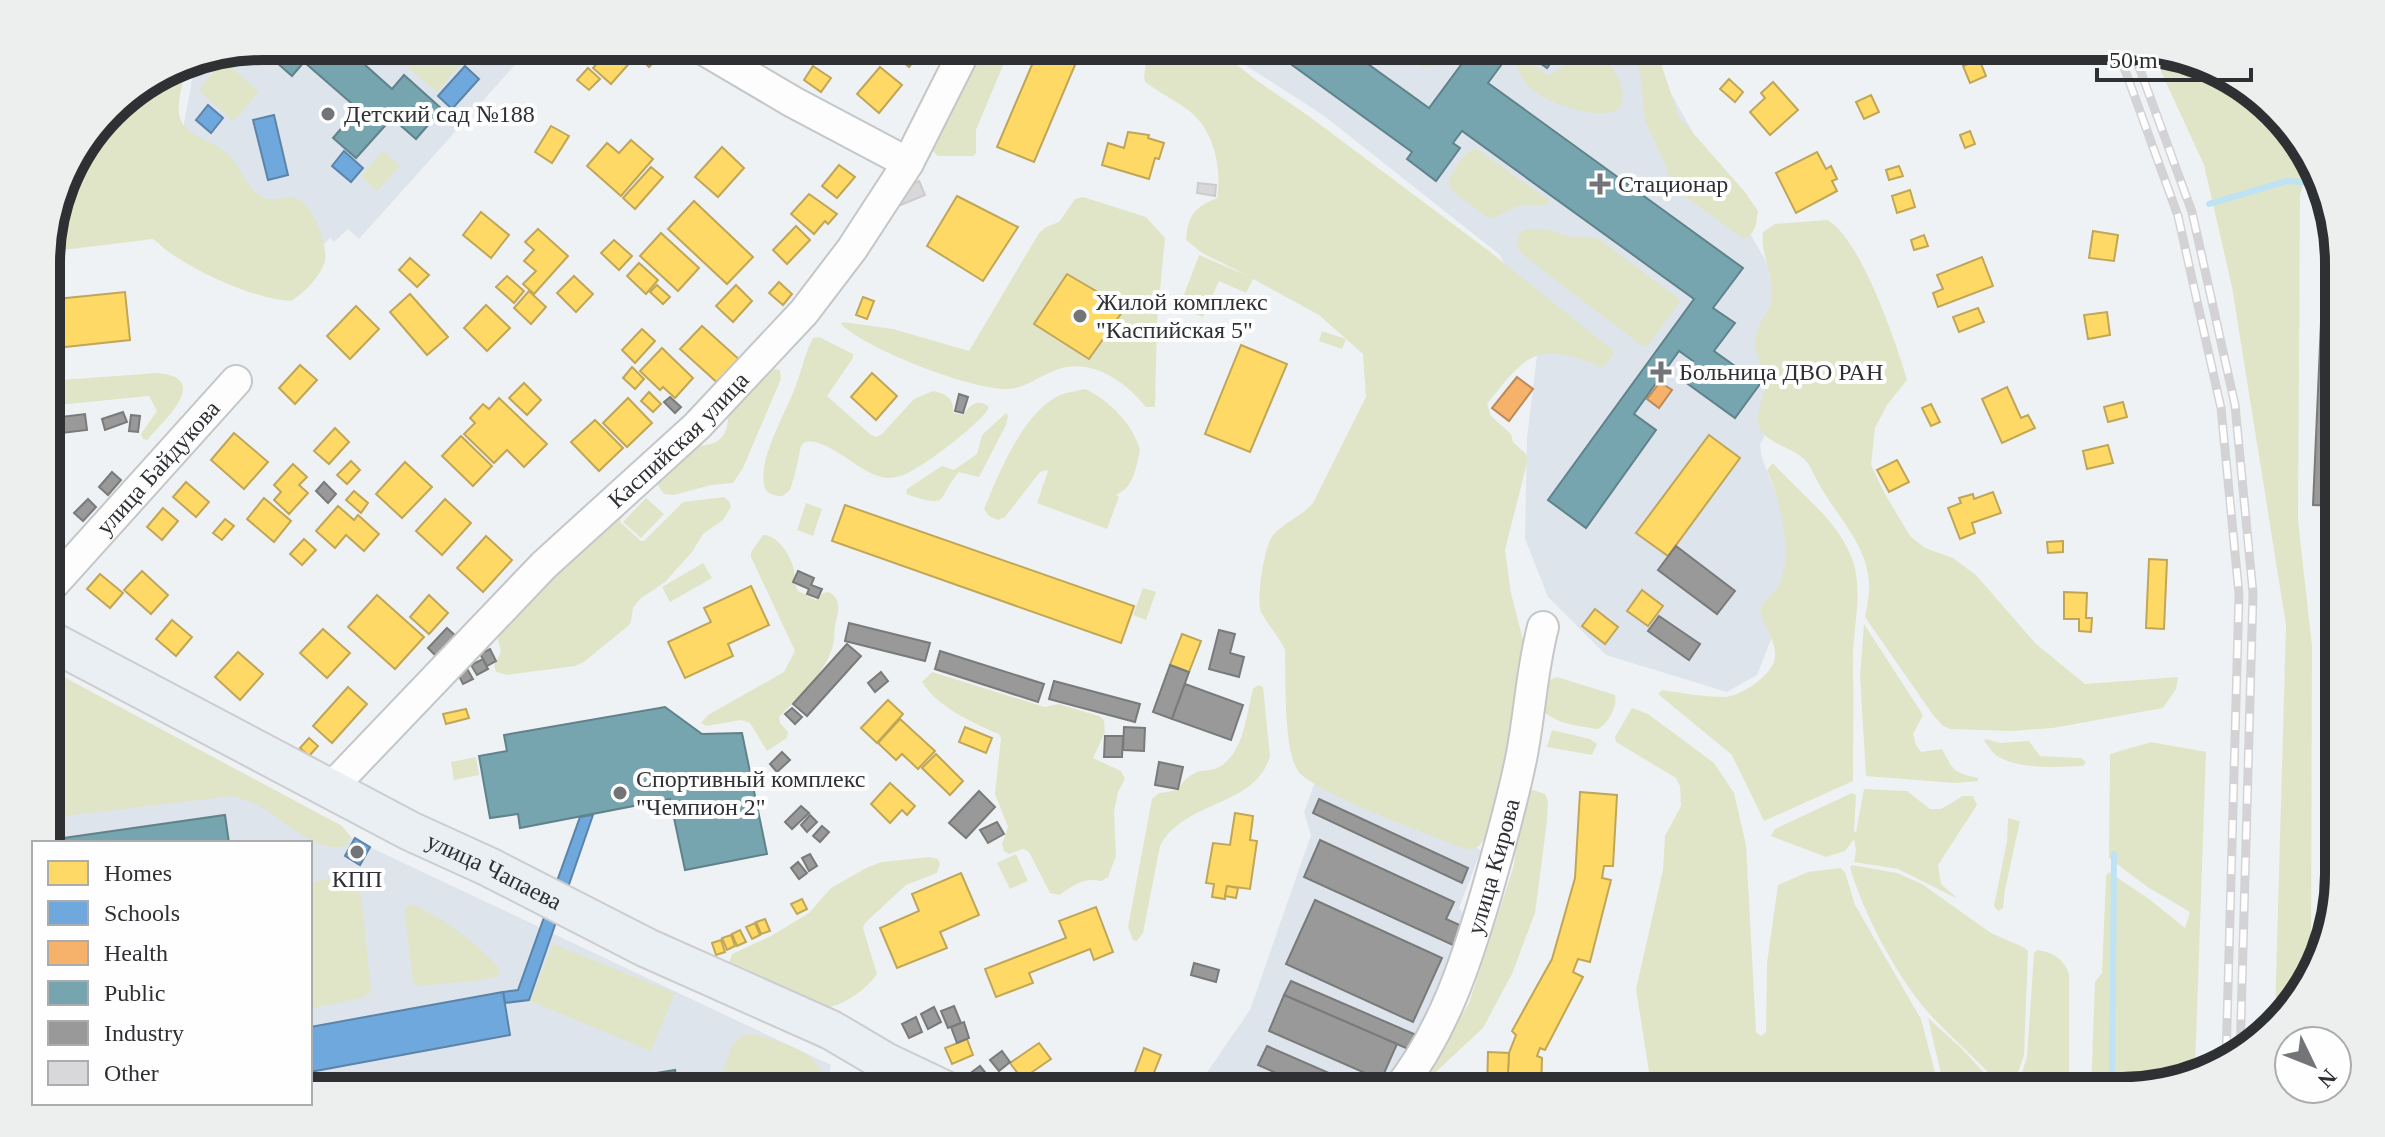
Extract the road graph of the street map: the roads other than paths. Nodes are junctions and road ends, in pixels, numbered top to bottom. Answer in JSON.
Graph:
{"nodes":[{"id":1,"x":722,"y":60,"type":"edge"},
{"id":2,"x":960,"y":60,"type":"edge"},
{"id":3,"x":908,"y":163,"type":"junction"},
{"id":4,"x":236,"y":381,"type":"dead end"},
{"id":5,"x":60,"y":577,"type":"edge"},
{"id":6,"x":1543,"y":627,"type":"dead end"},
{"id":7,"x":60,"y":646,"type":"edge"},
{"id":8,"x":331,"y":788,"type":"junction"},
{"id":9,"x":916,"y":1077,"type":"edge"},
{"id":10,"x":1406,"y":1077,"type":"edge"}],
"edges":[{"from":1,"to":3,"type":"street"},
{"from":2,"to":3,"type":"street","name":"Каспийская улица"},
{"from":3,"to":8,"type":"street","name":"Каспийская улица"},
{"from":4,"to":5,"type":"street","name":"улица Байдукова"},
{"from":6,"to":10,"type":"street","name":"улица Кирова"},
{"from":7,"to":8,"type":"main road","name":"улица Чапаева"},
{"from":8,"to":9,"type":"main road","name":"улица Чапаева"}]}
